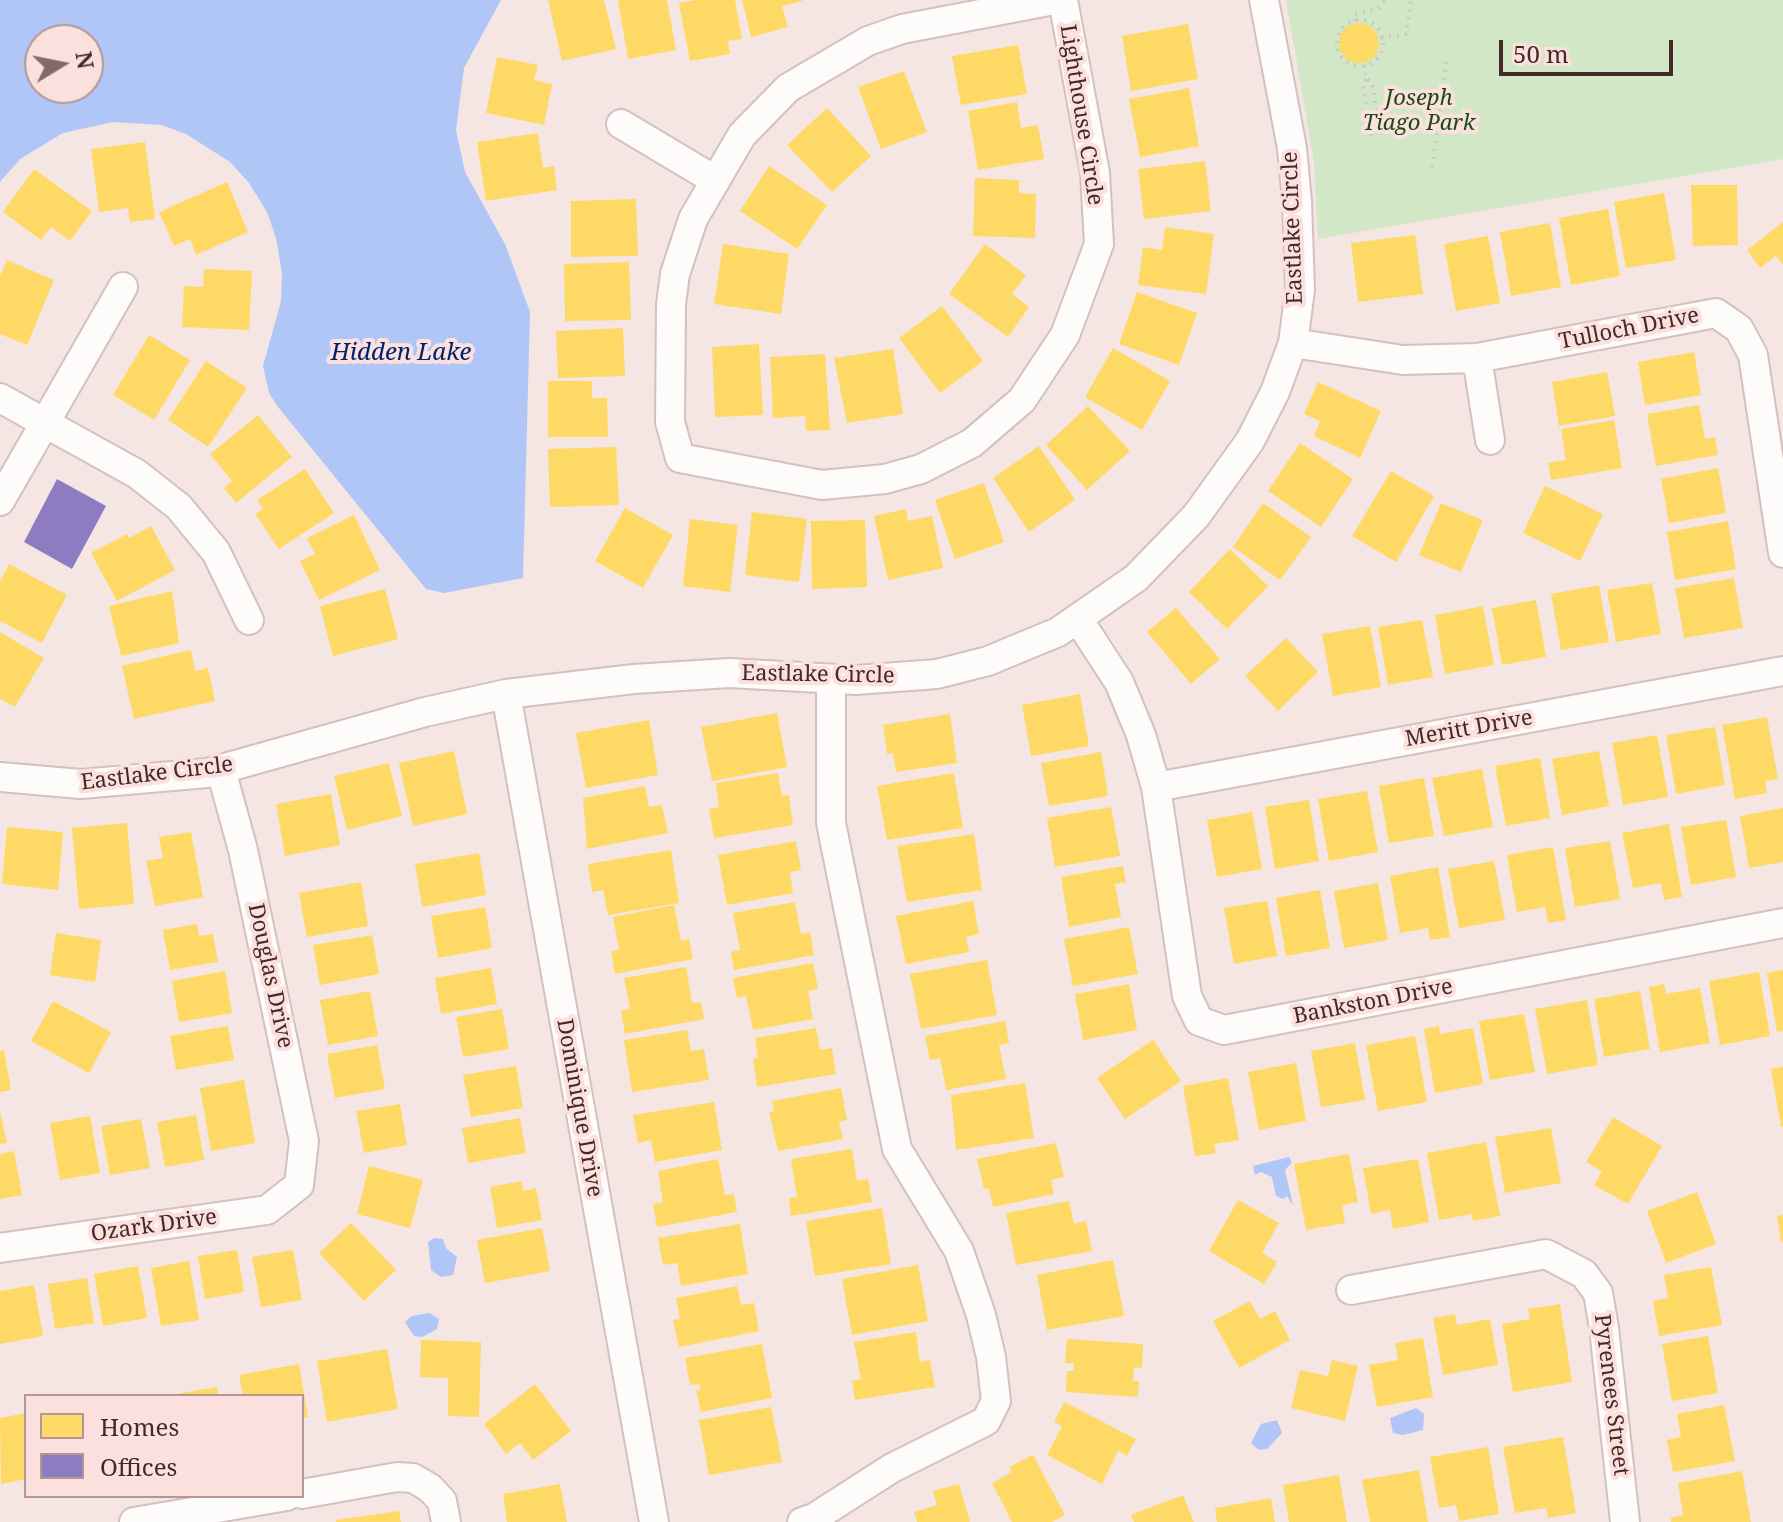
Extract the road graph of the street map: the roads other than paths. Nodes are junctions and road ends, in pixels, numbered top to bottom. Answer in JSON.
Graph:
{"nodes":[{"id":1,"x":1054,"y":0,"type":"edge"},
{"id":2,"x":1063,"y":0,"type":"edge"},
{"id":3,"x":1264,"y":0,"type":"edge"},
{"id":4,"x":621,"y":124,"type":"dead end"},
{"id":5,"x":713,"y":179,"type":"junction"},
{"id":6,"x":123,"y":287,"type":"dead end"},
{"id":7,"x":1293,"y":343,"type":"junction"},
{"id":8,"x":1477,"y":358,"type":"junction"},
{"id":9,"x":0,"y":398,"type":"edge"},
{"id":10,"x":45,"y":422,"type":"junction"},
{"id":11,"x":1490,"y":440,"type":"dead end"},
{"id":12,"x":0,"y":501,"type":"edge"},
{"id":13,"x":1783,"y":553,"type":"edge"},
{"id":14,"x":1078,"y":619,"type":"junction"},
{"id":15,"x":249,"y":620,"type":"dead end"},
{"id":16,"x":1783,"y":671,"type":"edge"},
{"id":17,"x":831,"y":679,"type":"junction"},
{"id":18,"x":506,"y":694,"type":"junction"},
{"id":19,"x":221,"y":770,"type":"junction"},
{"id":20,"x":0,"y":777,"type":"edge"},
{"id":21,"x":1156,"y":787,"type":"junction"},
{"id":22,"x":1783,"y":923,"type":"edge"},
{"id":23,"x":299,"y":1185,"type":"joint"},
{"id":24,"x":0,"y":1248,"type":"edge"},
{"id":25,"x":1351,"y":1290,"type":"dead end"},
{"id":26,"x":304,"y":1494,"type":"edge"},
{"id":27,"x":275,"y":1498,"type":"edge"},
{"id":28,"x":134,"y":1522,"type":"edge"},
{"id":29,"x":446,"y":1522,"type":"edge"},
{"id":30,"x":654,"y":1522,"type":"edge"},
{"id":31,"x":802,"y":1522,"type":"edge"},
{"id":32,"x":1625,"y":1522,"type":"edge"}],
"edges":[{"from":1,"to":5,"type":"street","name":"Lighthouse Circle"},
{"from":2,"to":5,"type":"street","name":"Lighthouse Circle"},
{"from":3,"to":7,"type":"street","name":"Eastlake Circle"},
{"from":4,"to":5,"type":"street"},
{"from":6,"to":10,"type":"street"},
{"from":7,"to":8,"type":"street","name":"Tulloch Drive"},
{"from":7,"to":14,"type":"street","name":"Eastlake Circle"},
{"from":8,"to":11,"type":"street"},
{"from":8,"to":13,"type":"street","name":"Tulloch Drive"},
{"from":9,"to":10,"type":"street"},
{"from":10,"to":12,"type":"street"},
{"from":10,"to":15,"type":"street"},
{"from":14,"to":17,"type":"street","name":"Eastlake Circle"},
{"from":14,"to":21,"type":"street","name":"Bankston Drive"},
{"from":16,"to":21,"type":"street","name":"Meritt Drive"},
{"from":17,"to":18,"type":"street","name":"Eastlake Circle"},
{"from":17,"to":31,"type":"street"},
{"from":18,"to":19,"type":"street","name":"Eastlake Circle"},
{"from":18,"to":30,"type":"street","name":"Dominique Drive"},
{"from":19,"to":20,"type":"street","name":"Eastlake Circle"},
{"from":19,"to":23,"type":"street","name":"Douglas Drive"},
{"from":21,"to":22,"type":"street","name":"Bankston Drive"},
{"from":23,"to":24,"type":"street","name":"Ozark Drive"},
{"from":25,"to":32,"type":"street","name":"Pyrenees Street"},
{"from":26,"to":29,"type":"street"},
{"from":27,"to":28,"type":"street"}]}
